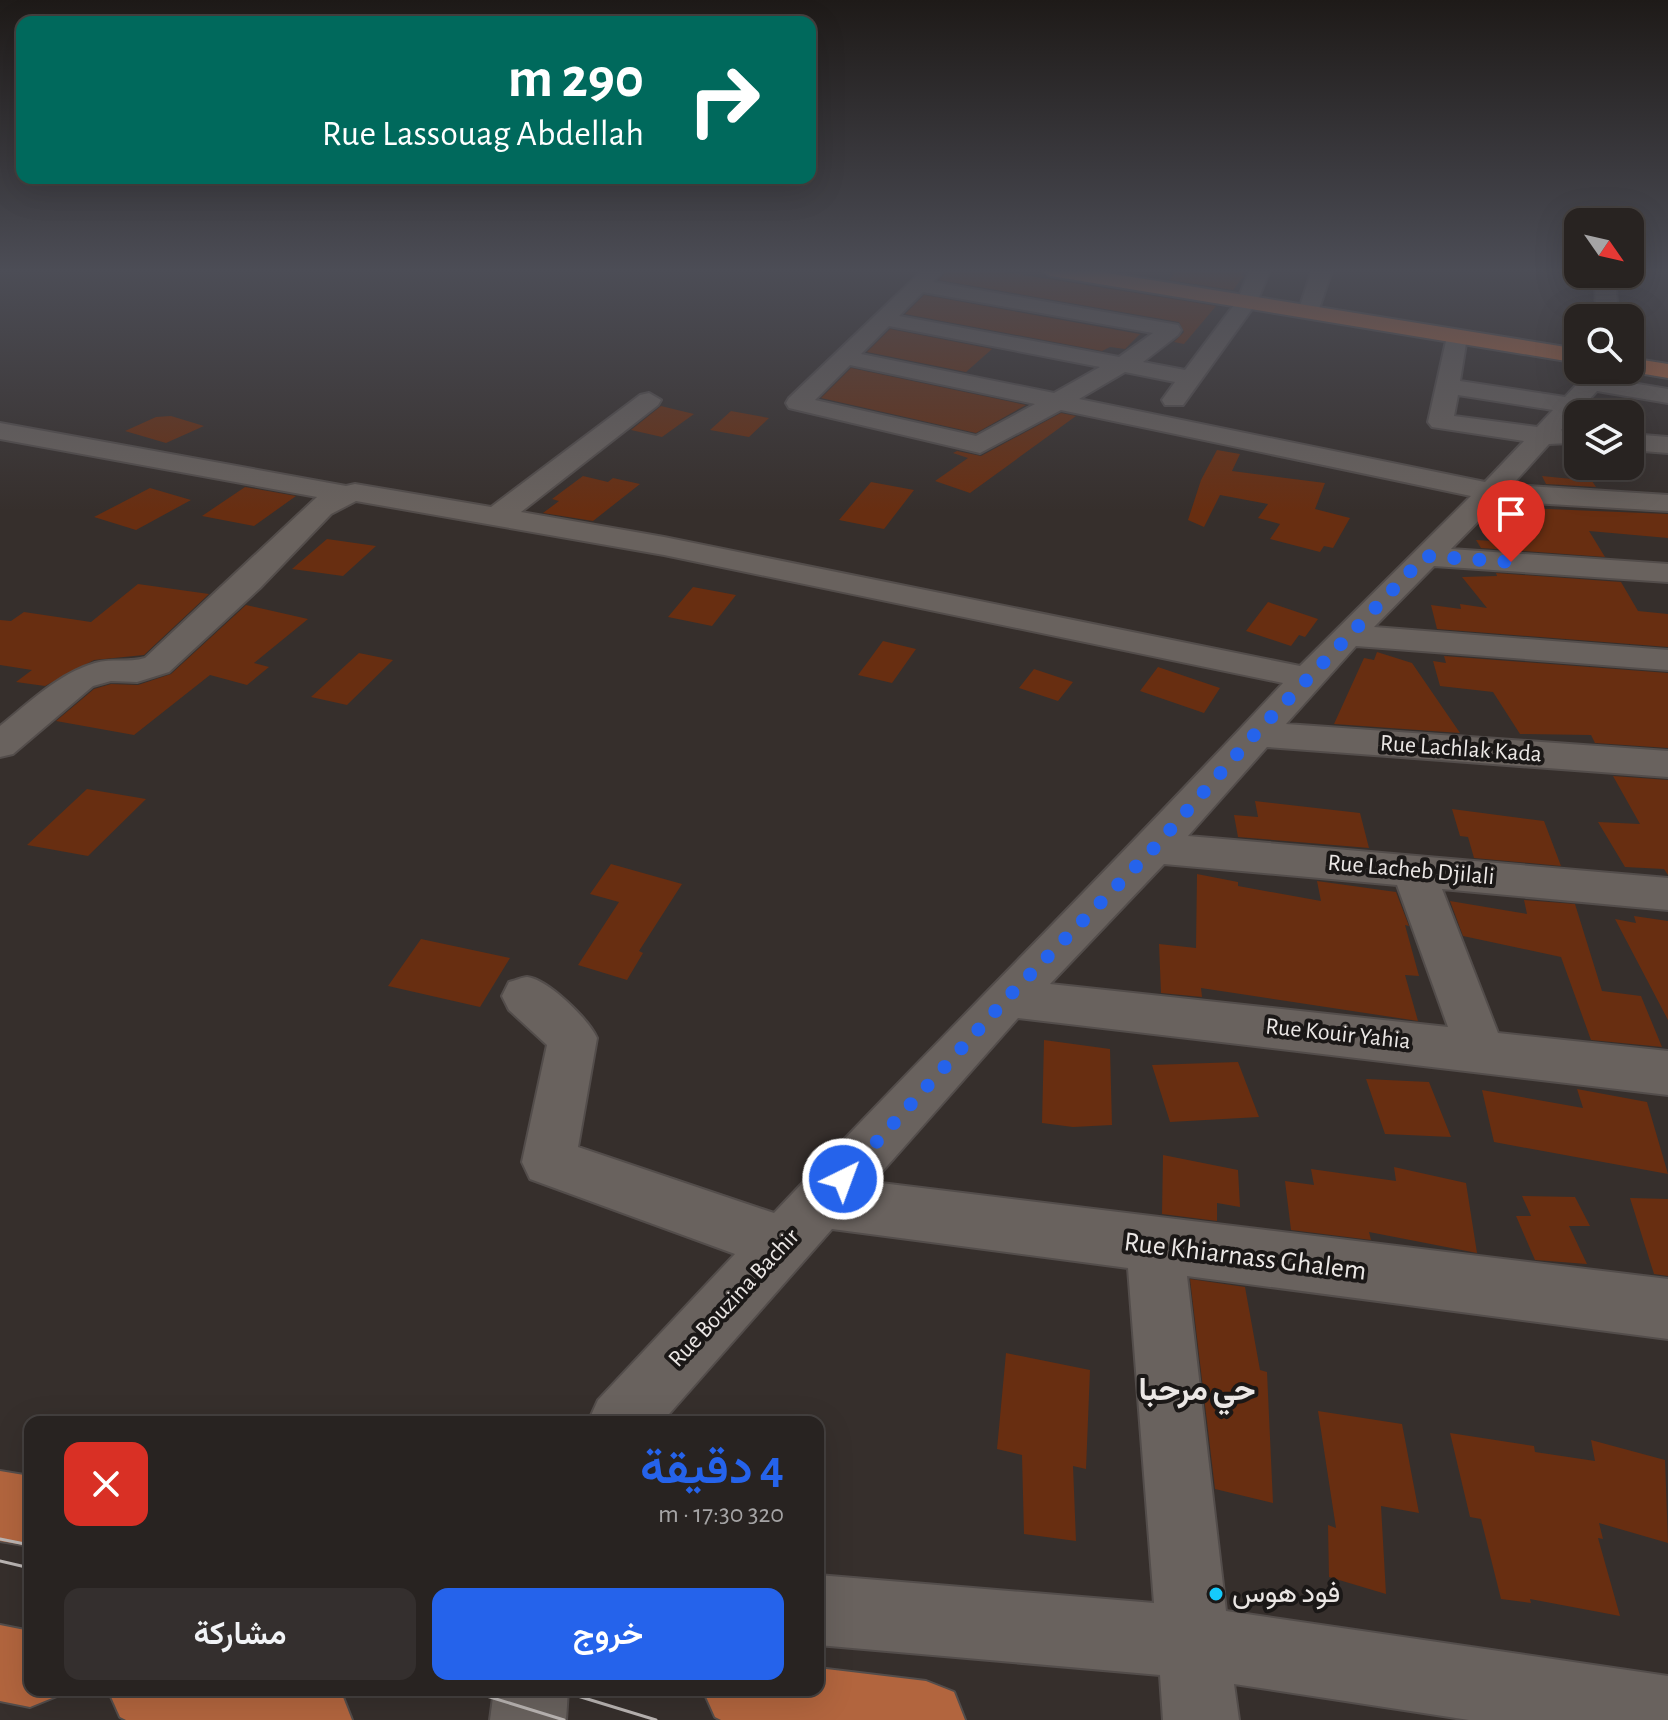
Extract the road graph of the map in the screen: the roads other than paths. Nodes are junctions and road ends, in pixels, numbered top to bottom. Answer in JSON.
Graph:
{"nodes":[{"id":1,"x":851,"y":350,"type":"edge"},
{"id":2,"x":1049,"y":350,"type":"edge"},
{"id":3,"x":1148,"y":350,"type":"joint"},
{"id":4,"x":1211,"y":350,"type":"edge"},
{"id":5,"x":1454,"y":350,"type":"edge"},
{"id":6,"x":1482,"y":350,"type":"edge"},
{"id":7,"x":844,"y":357,"type":"junction"},
{"id":8,"x":1122,"y":364,"type":"junction"},
{"id":9,"x":1644,"y":367,"type":"edge"},
{"id":10,"x":1198,"y":368,"type":"junction"},
{"id":11,"x":1668,"y":371,"type":"edge"},
{"id":12,"x":1447,"y":386,"type":"junction"},
{"id":13,"x":1668,"y":396,"type":"edge"},
{"id":14,"x":1577,"y":399,"type":"edge"},
{"id":15,"x":649,"y":400,"type":"dead end"},
{"id":16,"x":1056,"y":402,"type":"junction"},
{"id":17,"x":1157,"y":423,"type":"junction"},
{"id":18,"x":0,"y":431,"type":"edge"},
{"id":19,"x":1644,"y":443,"type":"edge"},
{"id":20,"x":1668,"y":445,"type":"edge"},
{"id":21,"x":1491,"y":492,"type":"junction"},
{"id":22,"x":344,"y":494,"type":"junction"},
{"id":23,"x":1668,"y":503,"type":"edge"},
{"id":24,"x":498,"y":516,"type":"junction"},
{"id":25,"x":1425,"y":556,"type":"junction"},
{"id":26,"x":1664,"y":578,"type":"edge"},
{"id":27,"x":1347,"y":635,"type":"junction"},
{"id":28,"x":1668,"y":660,"type":"edge"},
{"id":29,"x":1308,"y":678,"type":"junction"},
{"id":30,"x":1255,"y":734,"type":"junction"},
{"id":31,"x":0,"y":745,"type":"edge"},
{"id":32,"x":1668,"y":764,"type":"edge"},
{"id":33,"x":1154,"y":848,"type":"junction"},
{"id":34,"x":1413,"y":870,"type":"junction"},
{"id":35,"x":1668,"y":894,"type":"edge"},
{"id":36,"x":526,"y":996,"type":"dead end"},
{"id":37,"x":1007,"y":998,"type":"junction"},
{"id":38,"x":1480,"y":1049,"type":"junction"},
{"id":39,"x":1668,"y":1073,"type":"edge"},
{"id":40,"x":822,"y":1202,"type":"junction"},
{"id":41,"x":784,"y":1244,"type":"junction"},
{"id":42,"x":1155,"y":1246,"type":"junction"},
{"id":43,"x":1668,"y":1309,"type":"edge"},
{"id":44,"x":626,"y":1416,"type":"edge"},
{"id":45,"x":0,"y":1506,"type":"edge"},
{"id":46,"x":24,"y":1510,"type":"edge"},
{"id":47,"x":824,"y":1611,"type":"edge"},
{"id":48,"x":1194,"y":1642,"type":"junction"},
{"id":49,"x":0,"y":1663,"type":"edge"},
{"id":50,"x":24,"y":1668,"type":"edge"},
{"id":51,"x":180,"y":1696,"type":"edge"},
{"id":52,"x":530,"y":1696,"type":"edge"},
{"id":53,"x":768,"y":1696,"type":"edge"},
{"id":54,"x":1668,"y":1713,"type":"edge"},
{"id":55,"x":313,"y":1720,"type":"edge"},
{"id":56,"x":528,"y":1720,"type":"edge"},
{"id":57,"x":926,"y":1720,"type":"edge"},
{"id":58,"x":1201,"y":1720,"type":"edge"}],
"edges":[{"from":1,"to":7,"type":"street"},
{"from":2,"to":8,"type":"street"},
{"from":3,"to":8,"type":"street"},
{"from":3,"to":10,"type":"street"},
{"from":4,"to":10,"type":"street"},
{"from":5,"to":12,"type":"street"},
{"from":6,"to":14,"type":"main road"},
{"from":7,"to":16,"type":"street"},
{"from":7,"to":16,"type":"street"},
{"from":8,"to":10,"type":"street"},
{"from":8,"to":16,"type":"street"},
{"from":9,"to":11,"type":"main road"},
{"from":10,"to":17,"type":"street"},
{"from":12,"to":14,"type":"street"},
{"from":12,"to":14,"type":"street"},
{"from":13,"to":14,"type":"street"},
{"from":14,"to":21,"type":"street","name":"Rue Bouzina Bachir"},
{"from":15,"to":24,"type":"street"},
{"from":16,"to":17,"type":"street"},
{"from":17,"to":21,"type":"street"},
{"from":18,"to":22,"type":"street"},
{"from":19,"to":20,"type":"street"},
{"from":21,"to":23,"type":"street"},
{"from":21,"to":25,"type":"street","name":"Rue Bouzina Bachir"},
{"from":22,"to":24,"type":"street"},
{"from":22,"to":31,"type":"street"},
{"from":24,"to":29,"type":"street"},
{"from":25,"to":26,"type":"street"},
{"from":25,"to":27,"type":"street","name":"Rue Bouzina Bachir"},
{"from":27,"to":28,"type":"street"},
{"from":27,"to":29,"type":"street","name":"Rue Bouzina Bachir"},
{"from":29,"to":30,"type":"street","name":"Rue Bouzina Bachir"},
{"from":30,"to":32,"type":"street","name":"Rue Lachlak Kada"},
{"from":30,"to":33,"type":"street","name":"Rue Bouzina Bachir"},
{"from":33,"to":34,"type":"street","name":"Rue Lacheb Djilali"},
{"from":33,"to":37,"type":"street","name":"Rue Bouzina Bachir"},
{"from":34,"to":35,"type":"street","name":"Rue Lacheb Djilali"},
{"from":34,"to":38,"type":"street"},
{"from":36,"to":41,"type":"street"},
{"from":37,"to":38,"type":"street","name":"Rue Kouir Yahia"},
{"from":37,"to":40,"type":"street","name":"Rue Bouzina Bachir"},
{"from":38,"to":39,"type":"street","name":"Rue Kouir Yahia"},
{"from":40,"to":41,"type":"street","name":"Rue Bouzina Bachir"},
{"from":40,"to":42,"type":"street","name":"Rue Khiarnass Ghalem"},
{"from":41,"to":44,"type":"street","name":"Rue Bouzina Bachir"},
{"from":42,"to":43,"type":"street","name":"Rue Khiarnass Ghalem"},
{"from":42,"to":48,"type":"street"},
{"from":45,"to":46,"type":"main road"},
{"from":47,"to":48,"type":"street"},
{"from":48,"to":54,"type":"street"},
{"from":48,"to":58,"type":"street"},
{"from":49,"to":50,"type":"main road"},
{"from":51,"to":55,"type":"main road"},
{"from":52,"to":56,"type":"street"},
{"from":53,"to":57,"type":"main road"}]}
